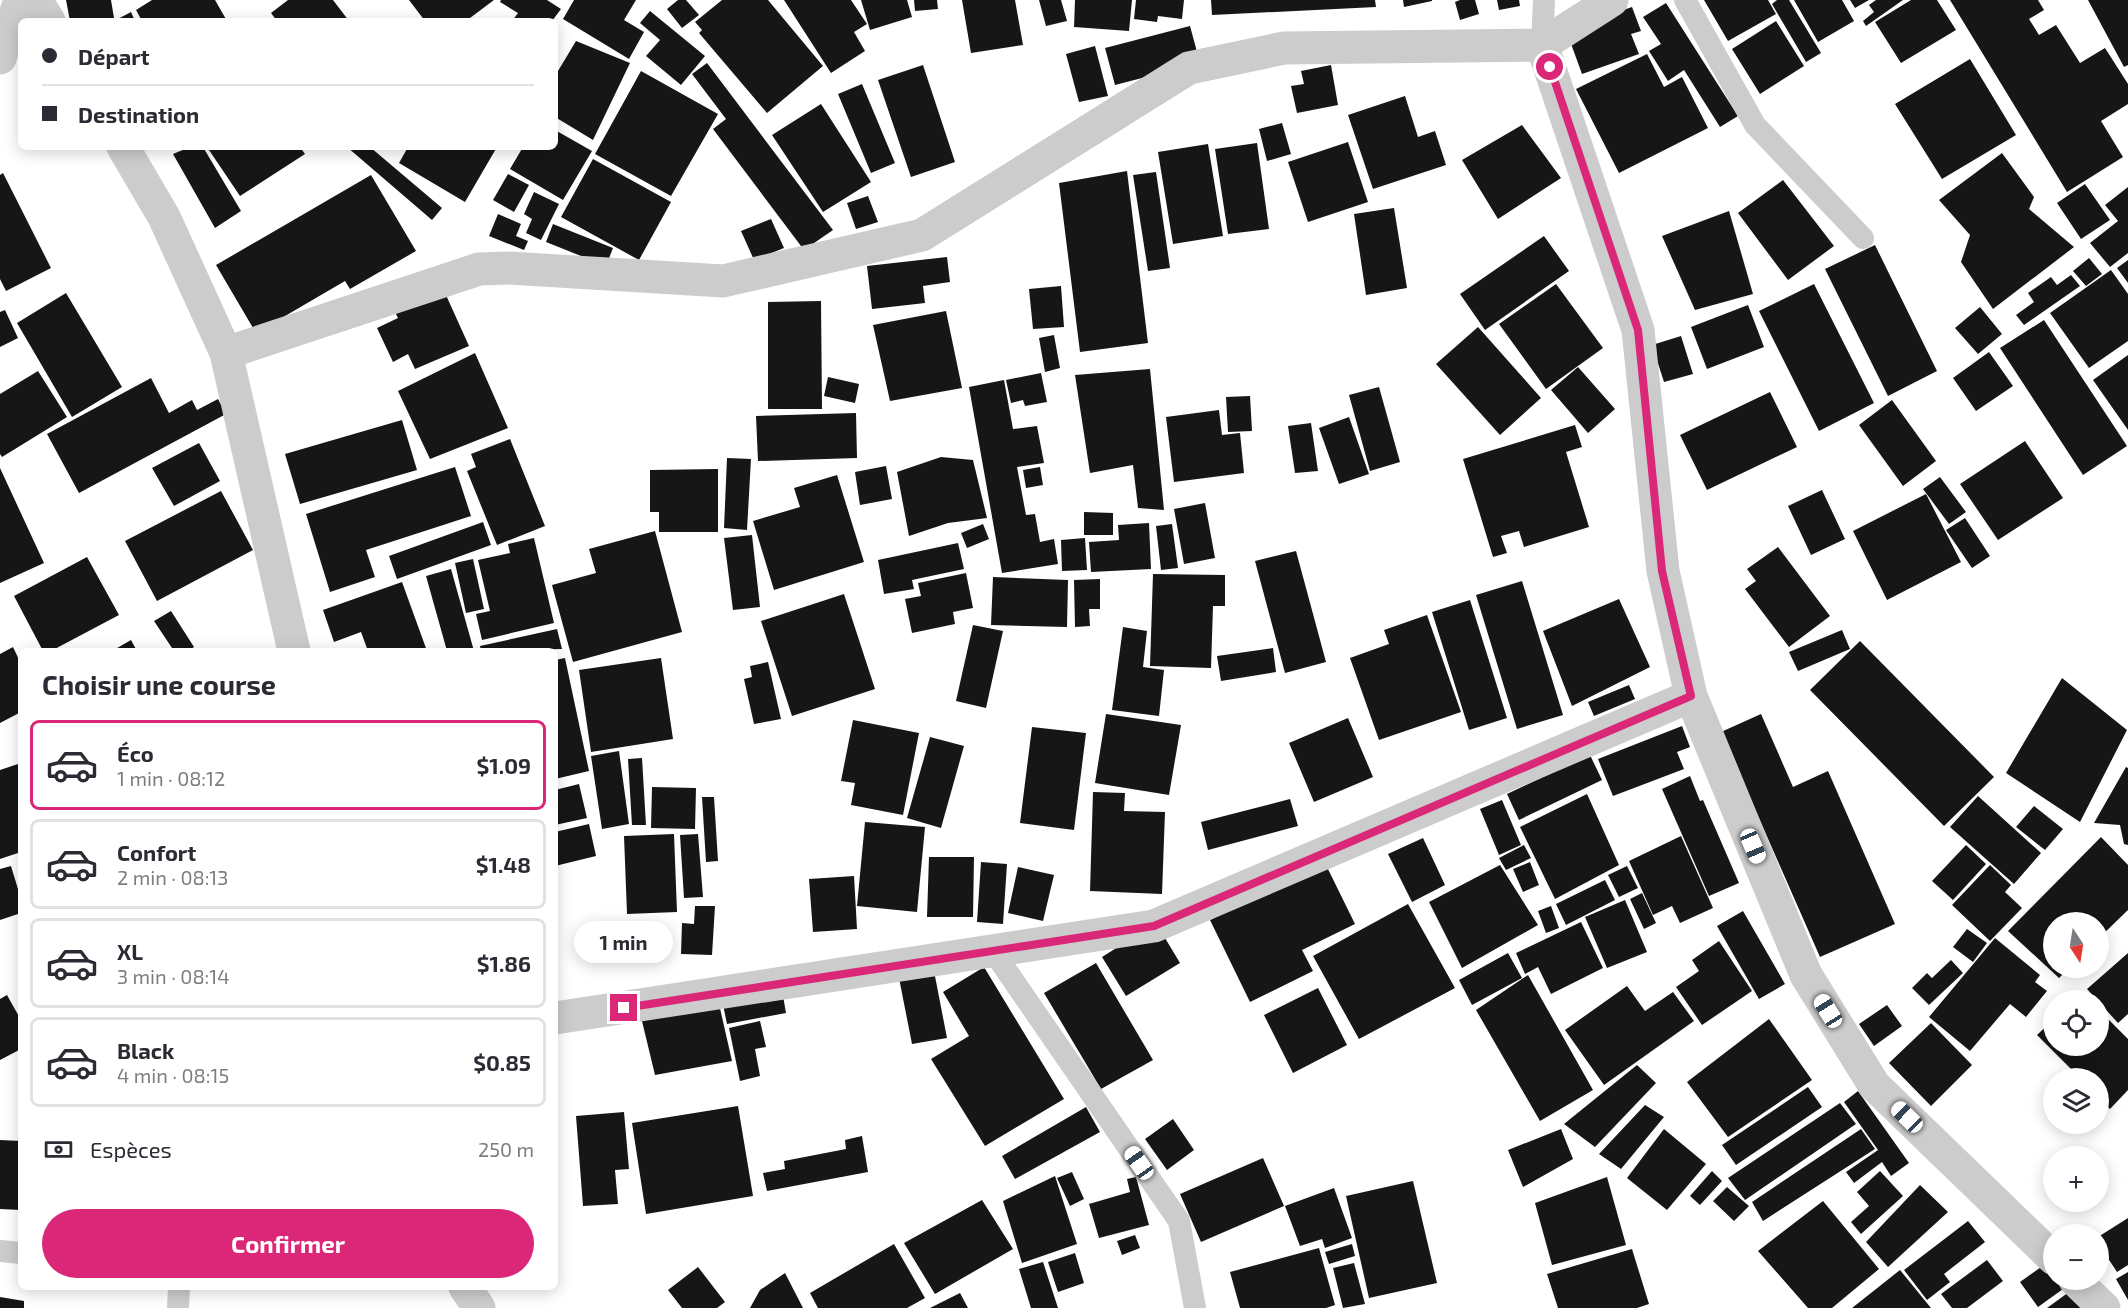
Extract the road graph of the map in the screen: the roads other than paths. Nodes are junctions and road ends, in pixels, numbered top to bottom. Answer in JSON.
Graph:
{"nodes":[{"id":1,"x":20,"y":0,"type":"edge"},
{"id":2,"x":36,"y":0,"type":"edge"},
{"id":3,"x":1544,"y":0,"type":"edge"},
{"id":4,"x":1612,"y":0,"type":"edge"},
{"id":5,"x":1685,"y":0,"type":"edge"},
{"id":6,"x":47,"y":18,"type":"edge"},
{"id":7,"x":1542,"y":45,"type":"junction"},
{"id":8,"x":0,"y":58,"type":"edge"},
{"id":9,"x":125,"y":150,"type":"edge"},
{"id":10,"x":1863,"y":238,"type":"dead end"},
{"id":11,"x":226,"y":353,"type":"junction"},
{"id":12,"x":293,"y":648,"type":"edge"},
{"id":13,"x":1691,"y":696,"type":"junction"},
{"id":14,"x":993,"y":951,"type":"junction"},
{"id":15,"x":558,"y":1018,"type":"edge"},
{"id":16,"x":2043,"y":1248,"type":"edge"},
{"id":17,"x":0,"y":1251,"type":"edge"},
{"id":18,"x":18,"y":1253,"type":"edge"},
{"id":19,"x":179,"y":1290,"type":"edge"},
{"id":20,"x":467,"y":1290,"type":"edge"},
{"id":21,"x":2085,"y":1290,"type":"edge"},
{"id":22,"x":178,"y":1308,"type":"edge"},
{"id":23,"x":479,"y":1308,"type":"edge"},
{"id":24,"x":1195,"y":1308,"type":"edge"},
{"id":25,"x":2104,"y":1308,"type":"edge"}],
"edges":[{"from":1,"to":8,"type":"street"},
{"from":2,"to":6,"type":"street"},
{"from":3,"to":7,"type":"lane"},
{"from":4,"to":7,"type":"street"},
{"from":5,"to":10,"type":"lane"},
{"from":7,"to":11,"type":"street"},
{"from":7,"to":13,"type":"street"},
{"from":9,"to":11,"type":"street"},
{"from":11,"to":12,"type":"street"},
{"from":13,"to":14,"type":"street"},
{"from":13,"to":16,"type":"street"},
{"from":14,"to":15,"type":"street"},
{"from":14,"to":24,"type":"lane"},
{"from":17,"to":18,"type":"lane"},
{"from":19,"to":22,"type":"lane"},
{"from":20,"to":23,"type":"street"},
{"from":21,"to":25,"type":"street"}]}
